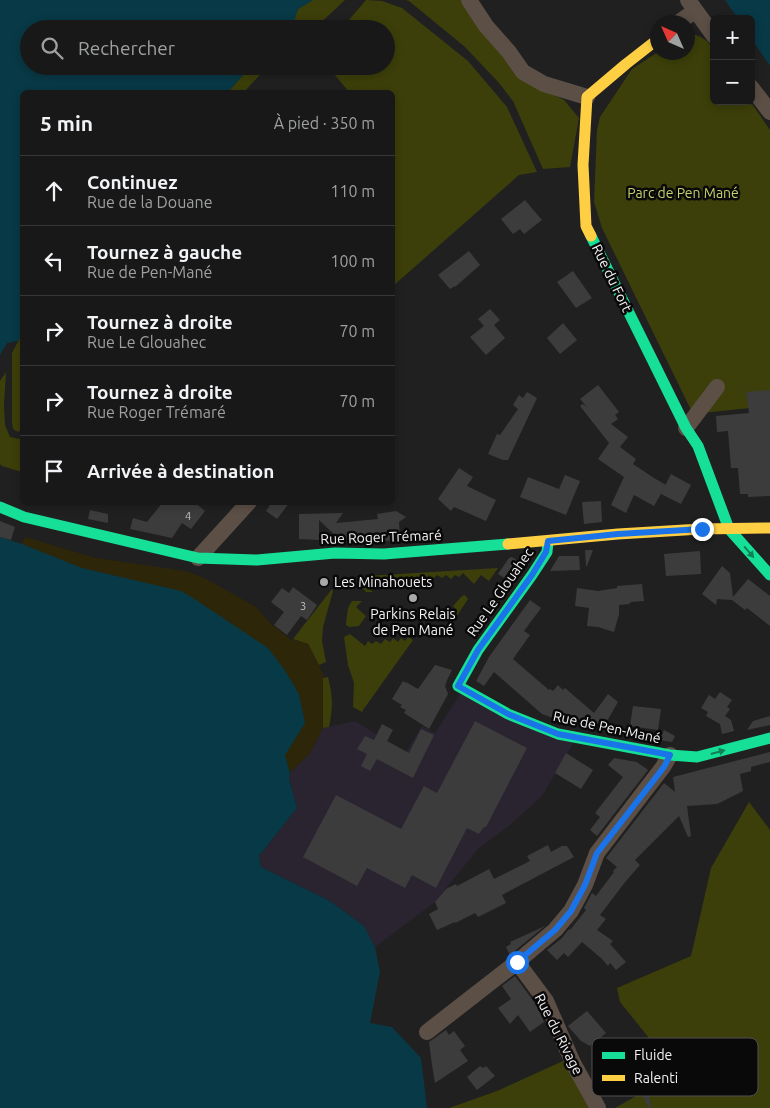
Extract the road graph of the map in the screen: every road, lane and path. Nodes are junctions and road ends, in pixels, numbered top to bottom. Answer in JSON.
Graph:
{"nodes":[{"id":1,"x":469,"y":0,"type":"edge"},
{"id":2,"x":691,"y":5,"type":"edge"},
{"id":3,"x":710,"y":31,"type":"edge"},
{"id":4,"x":650,"y":45,"type":"edge"},
{"id":5,"x":755,"y":92,"type":"edge"},
{"id":6,"x":587,"y":97,"type":"junction"},
{"id":7,"x":770,"y":112,"type":"edge"},
{"id":8,"x":717,"y":387,"type":"dead end"},
{"id":9,"x":686,"y":428,"type":"junction"},
{"id":10,"x":246,"y":505,"type":"edge"},
{"id":11,"x":0,"y":508,"type":"edge"},
{"id":12,"x":770,"y":528,"type":"edge"},
{"id":13,"x":729,"y":529,"type":"junction"},
{"id":14,"x":548,"y":541,"type":"junction"},
{"id":15,"x":198,"y":558,"type":"junction"},
{"id":16,"x":770,"y":575,"type":"edge"},
{"id":17,"x":458,"y":686,"type":"joint"},
{"id":18,"x":770,"y":738,"type":"edge"},
{"id":19,"x":670,"y":755,"type":"junction"},
{"id":20,"x":517,"y":962,"type":"junction"},
{"id":21,"x":427,"y":1032,"type":"dead end"},
{"id":22,"x":598,"y":1108,"type":"edge"}],
"edges":[{"from":1,"to":6,"type":"street"},
{"from":2,"to":3,"type":"street"},
{"from":4,"to":6,"type":"street"},
{"from":5,"to":7,"type":"street"},
{"from":6,"to":9,"type":"street","name":"Rue du Fort"},
{"from":8,"to":9,"type":"street"},
{"from":9,"to":13,"type":"street","name":"Rue du Fort"},
{"from":10,"to":15,"type":"street"},
{"from":11,"to":15,"type":"street","name":"Rue Roger Trémaré"},
{"from":12,"to":13,"type":"street","name":"Rue Roger Trémaré"},
{"from":13,"to":14,"type":"street","name":"Rue Roger Trémaré"},
{"from":13,"to":16,"type":"street","one_way":true},
{"from":14,"to":15,"type":"street","name":"Rue Roger Trémaré"},
{"from":14,"to":17,"type":"street","name":"Rue Le Glouahec"},
{"from":17,"to":19,"type":"street","name":"Rue de Pen-Mané"},
{"from":19,"to":18,"type":"street","name":"Rue de Pen-Mané","one_way":true},
{"from":19,"to":20,"type":"street"},
{"from":20,"to":21,"type":"street"},
{"from":20,"to":22,"type":"street","name":"Rue du Rivage"}]}
